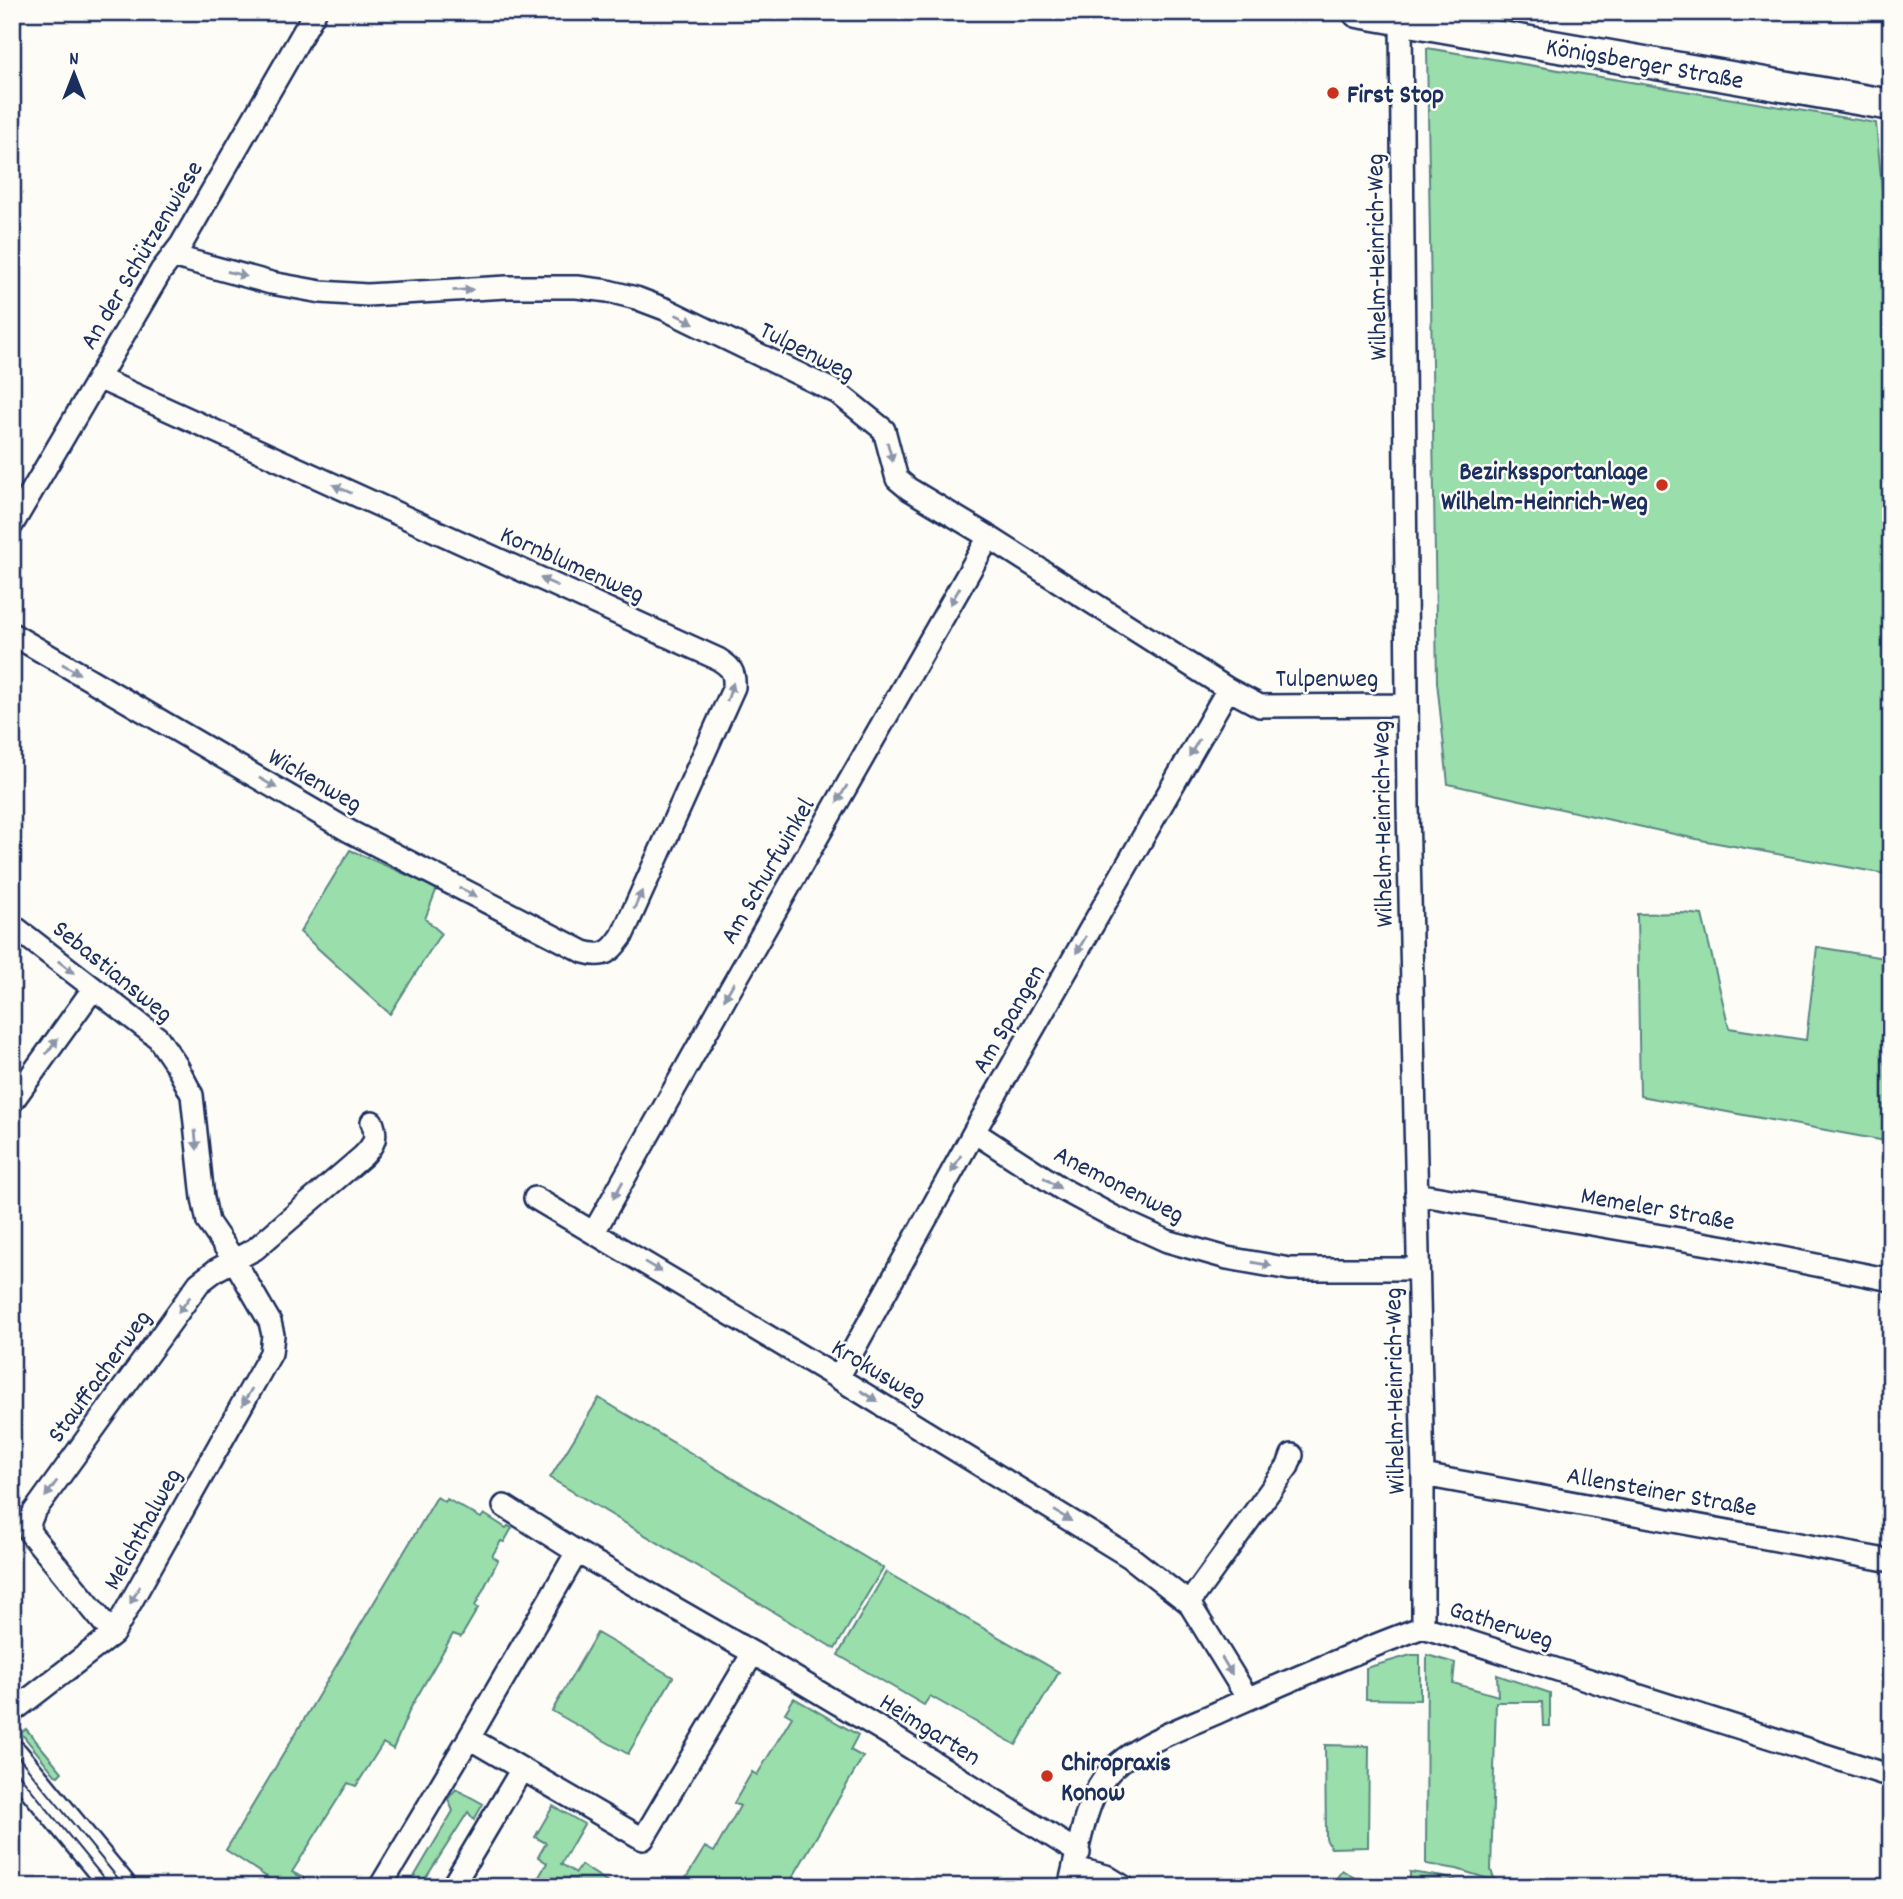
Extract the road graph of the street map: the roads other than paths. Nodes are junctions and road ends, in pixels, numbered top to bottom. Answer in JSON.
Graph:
{"nodes":[{"id":1,"x":315,"y":12,"type":"edge"},
{"id":2,"x":1358,"y":12,"type":"edge"},
{"id":3,"x":1401,"y":20,"type":"junction"},
{"id":4,"x":1891,"y":105,"type":"edge"},
{"id":5,"x":172,"y":256,"type":"junction"},
{"id":6,"x":98,"y":378,"type":"junction"},
{"id":7,"x":12,"y":525,"type":"edge"},
{"id":8,"x":989,"y":537,"type":"junction"},
{"id":9,"x":12,"y":634,"type":"edge"},
{"id":10,"x":1228,"y":689,"type":"junction"},
{"id":11,"x":1407,"y":705,"type":"junction"},
{"id":12,"x":12,"y":925,"type":"edge"},
{"id":13,"x":601,"y":955,"type":"joint"},
{"id":14,"x":93,"y":989,"type":"junction"},
{"id":15,"x":12,"y":1102,"type":"edge"},
{"id":16,"x":372,"y":1122,"type":"dead end"},
{"id":17,"x":974,"y":1132,"type":"junction"},
{"id":18,"x":1416,"y":1195,"type":"junction"},
{"id":19,"x":535,"y":1198,"type":"dead end"},
{"id":20,"x":594,"y":1232,"type":"junction"},
{"id":21,"x":234,"y":1261,"type":"junction"},
{"id":22,"x":1418,"y":1269,"type":"junction"},
{"id":23,"x":1891,"y":1280,"type":"edge"},
{"id":24,"x":273,"y":1335,"type":"joint"},
{"id":25,"x":838,"y":1378,"type":"junction"},
{"id":26,"x":1292,"y":1455,"type":"dead end"},
{"id":27,"x":1423,"y":1475,"type":"junction"},
{"id":28,"x":504,"y":1506,"type":"dead end"},
{"id":29,"x":577,"y":1552,"type":"junction"},
{"id":30,"x":1891,"y":1561,"type":"edge"},
{"id":31,"x":1188,"y":1603,"type":"junction"},
{"id":32,"x":1423,"y":1627,"type":"junction"},
{"id":33,"x":113,"y":1634,"type":"junction"},
{"id":34,"x":753,"y":1653,"type":"junction"},
{"id":35,"x":1248,"y":1699,"type":"junction"},
{"id":36,"x":12,"y":1712,"type":"edge"},
{"id":37,"x":469,"y":1738,"type":"junction"},
{"id":38,"x":12,"y":1757,"type":"edge"},
{"id":39,"x":522,"y":1769,"type":"junction"},
{"id":40,"x":1891,"y":1776,"type":"edge"},
{"id":41,"x":1074,"y":1869,"type":"edge"},
{"id":42,"x":119,"y":1887,"type":"edge"},
{"id":43,"x":380,"y":1887,"type":"edge"},
{"id":44,"x":452,"y":1887,"type":"edge"},
{"id":45,"x":1124,"y":1887,"type":"edge"}],
"edges":[{"from":1,"to":5,"type":"street","name":"An der Schützenwiese"},
{"from":2,"to":3,"type":"main road","name":"Königsberger Straße"},
{"from":3,"to":4,"type":"main road","name":"Königsberger Straße"},
{"from":3,"to":11,"type":"street","name":"Wilhelm-Heinrich-Weg"},
{"from":5,"to":6,"type":"street","name":"An der Schützenwiese"},
{"from":5,"to":8,"type":"street","name":"Tulpenweg","one_way":true},
{"from":6,"to":7,"type":"street","name":"An der Schützenwiese"},
{"from":13,"to":6,"type":"street","name":"Kornblumenweg","one_way":true},
{"from":8,"to":10,"type":"street","name":"Tulpenweg"},
{"from":8,"to":20,"type":"street","name":"Am Schurfwinkel","one_way":true},
{"from":9,"to":13,"type":"street","name":"Wickenweg","one_way":true},
{"from":10,"to":11,"type":"street","name":"Tulpenweg"},
{"from":10,"to":17,"type":"street","name":"Am Spangen","one_way":true},
{"from":11,"to":18,"type":"street","name":"Wilhelm-Heinrich-Weg"},
{"from":12,"to":14,"type":"street","name":"Sebastiansweg","one_way":true},
{"from":15,"to":14,"type":"street","one_way":true},
{"from":14,"to":21,"type":"street","name":"Sebastiansweg","one_way":true},
{"from":16,"to":21,"type":"street"},
{"from":17,"to":22,"type":"street","name":"Anemonenweg","one_way":true},
{"from":17,"to":25,"type":"street","name":"Am Spangen","one_way":true},
{"from":18,"to":22,"type":"street","name":"Wilhelm-Heinrich-Weg"},
{"from":18,"to":23,"type":"street","name":"Memeler Straße"},
{"from":19,"to":20,"type":"street","name":"Krokusweg"},
{"from":20,"to":25,"type":"street","name":"Krokusweg","one_way":true},
{"from":21,"to":24,"type":"street","name":"Sebastiansweg"},
{"from":21,"to":33,"type":"street","name":"Stauffacherweg","one_way":true},
{"from":22,"to":27,"type":"street","name":"Wilhelm-Heinrich-Weg"},
{"from":24,"to":33,"type":"street","name":"Melchthalweg","one_way":true},
{"from":25,"to":31,"type":"street","name":"Krokusweg","one_way":true},
{"from":26,"to":31,"type":"street"},
{"from":27,"to":30,"type":"street","name":"Allensteiner Straße"},
{"from":27,"to":32,"type":"street","name":"Wilhelm-Heinrich-Weg"},
{"from":28,"to":29,"type":"street","name":"Heimgarten"},
{"from":29,"to":34,"type":"street","name":"Heimgarten"},
{"from":29,"to":37,"type":"street"},
{"from":31,"to":35,"type":"street","name":"Krokusweg","one_way":true},
{"from":32,"to":35,"type":"street","name":"Gatherweg"},
{"from":32,"to":40,"type":"street","name":"Gatherweg"},
{"from":33,"to":36,"type":"street","name":"Melchthalweg"},
{"from":34,"to":39,"type":"street"},
{"from":34,"to":41,"type":"street","name":"Heimgarten"},
{"from":35,"to":41,"type":"street","name":"Gatherweg"},
{"from":37,"to":39,"type":"street"},
{"from":37,"to":43,"type":"street"},
{"from":38,"to":42,"type":"main road"},
{"from":39,"to":44,"type":"street"},
{"from":41,"to":45,"type":"street","name":"Heimgarten"}]}
